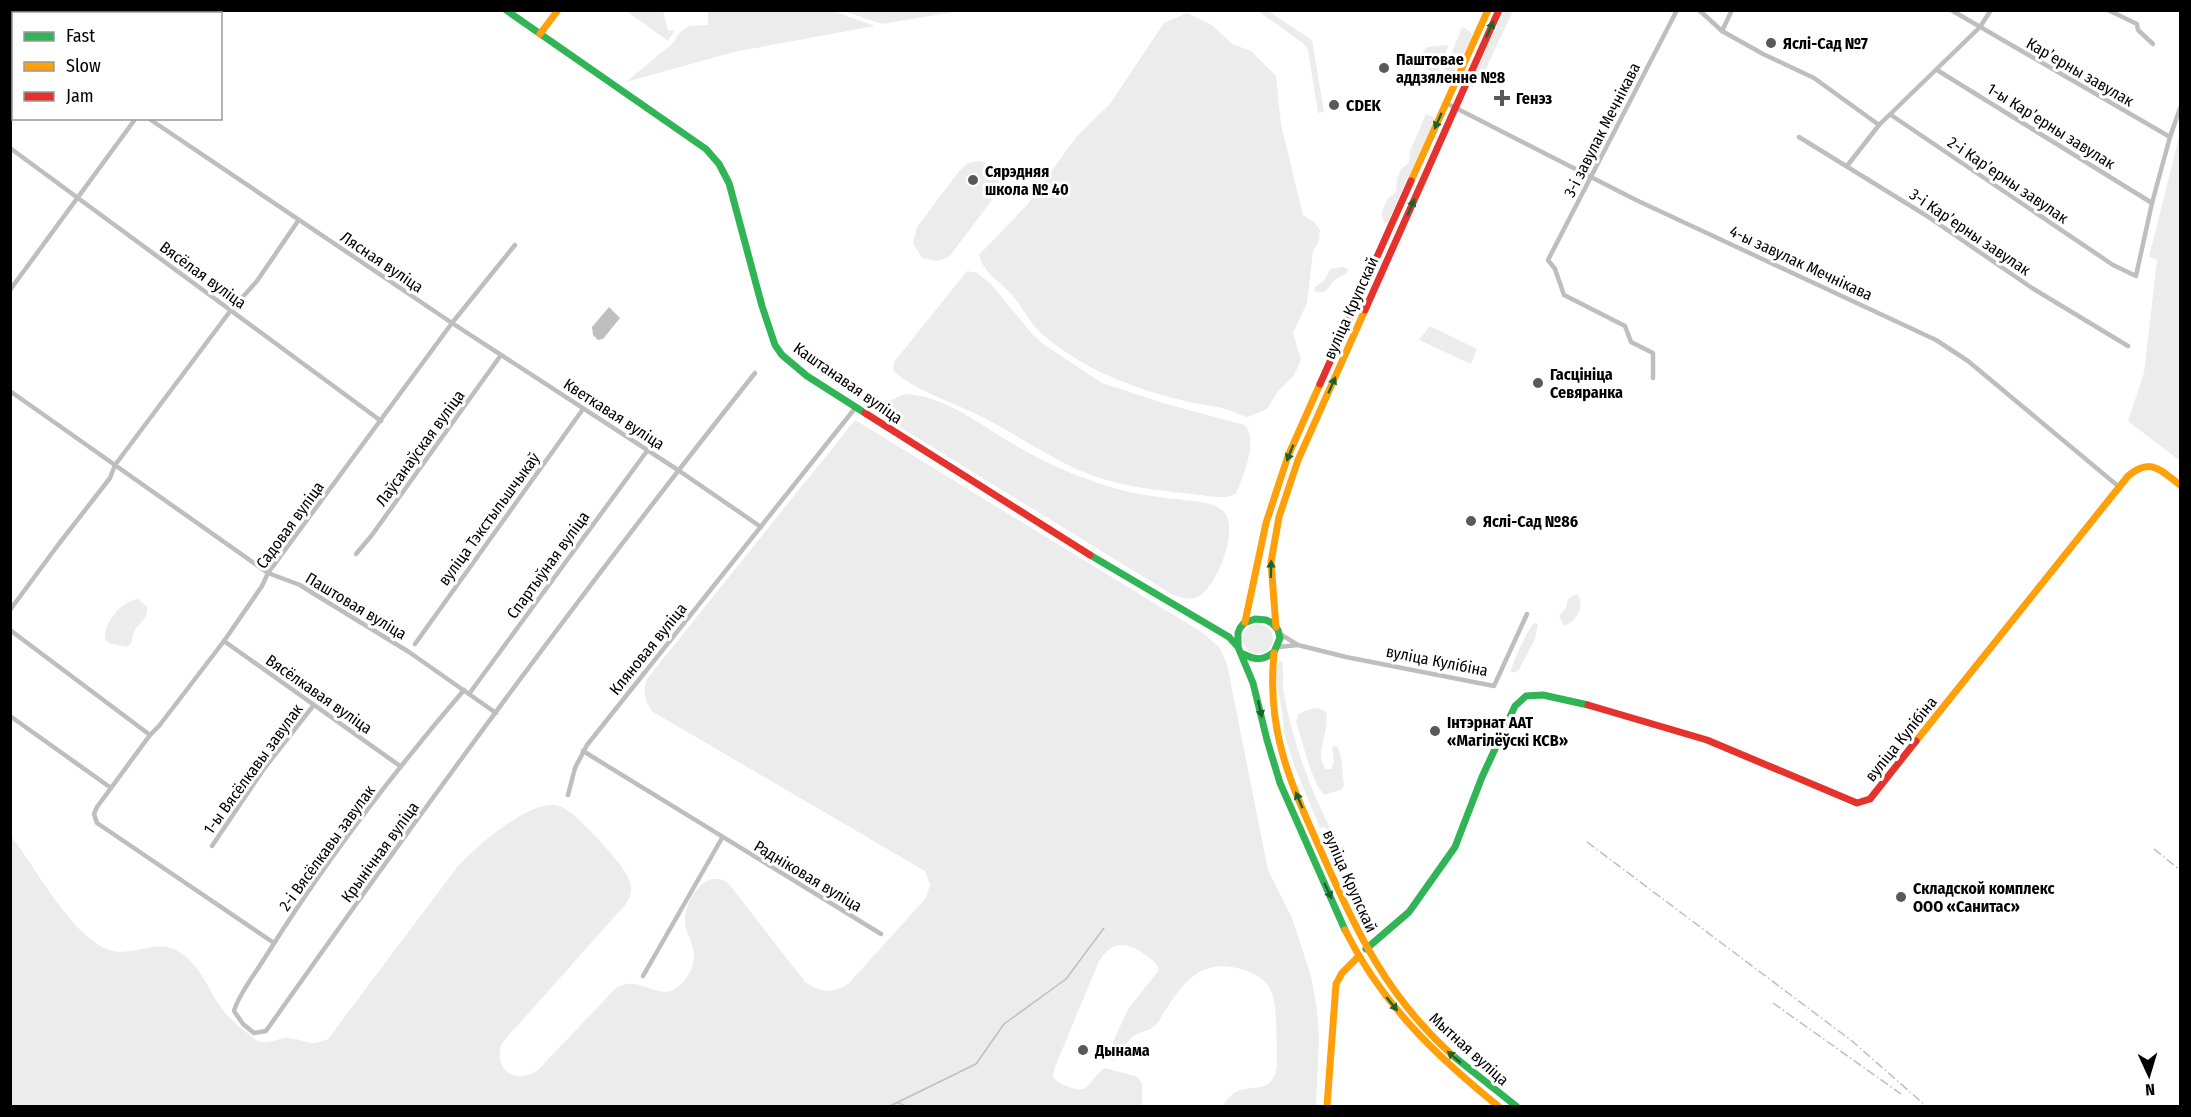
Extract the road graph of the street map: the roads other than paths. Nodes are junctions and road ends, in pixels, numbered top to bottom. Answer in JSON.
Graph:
{"nodes":[{"id":1,"x":506,"y":10,"type":"edge"},
{"id":2,"x":558,"y":10,"type":"edge"},
{"id":3,"x":1488,"y":10,"type":"edge"},
{"id":4,"x":1498,"y":10,"type":"edge"},
{"id":5,"x":1677,"y":10,"type":"edge"},
{"id":6,"x":1699,"y":10,"type":"edge"},
{"id":7,"x":1732,"y":10,"type":"edge"},
{"id":8,"x":1951,"y":10,"type":"edge"},
{"id":9,"x":1991,"y":10,"type":"edge"},
{"id":10,"x":2108,"y":10,"type":"edge"},
{"id":11,"x":1980,"y":27,"type":"junction"},
{"id":12,"x":1722,"y":30,"type":"junction"},
{"id":13,"x":540,"y":34,"type":"junction"},
{"id":14,"x":2153,"y":44,"type":"dead end"},
{"id":15,"x":1937,"y":70,"type":"junction"},
{"id":16,"x":1446,"y":103,"type":"junction"},
{"id":17,"x":1454,"y":107,"type":"junction"},
{"id":18,"x":2181,"y":108,"type":"edge"},
{"id":19,"x":1891,"y":115,"type":"junction"},
{"id":20,"x":135,"y":120,"type":"edge"},
{"id":21,"x":151,"y":120,"type":"edge"},
{"id":22,"x":1879,"y":125,"type":"junction"},
{"id":23,"x":1799,"y":137,"type":"dead end"},
{"id":24,"x":2170,"y":137,"type":"junction"},
{"id":25,"x":10,"y":148,"type":"edge"},
{"id":26,"x":1847,"y":166,"type":"junction"},
{"id":27,"x":1591,"y":177,"type":"junction"},
{"id":28,"x":78,"y":198,"type":"junction"},
{"id":29,"x":2152,"y":203,"type":"junction"},
{"id":30,"x":298,"y":220,"type":"junction"},
{"id":31,"x":515,"y":245,"type":"dead end"},
{"id":32,"x":10,"y":290,"type":"edge"},
{"id":33,"x":231,"y":310,"type":"junction"},
{"id":34,"x":452,"y":324,"type":"junction"},
{"id":35,"x":2128,"y":346,"type":"dead end"},
{"id":36,"x":501,"y":355,"type":"junction"},
{"id":37,"x":755,"y":373,"type":"dead end"},
{"id":38,"x":1653,"y":378,"type":"dead end"},
{"id":39,"x":10,"y":391,"type":"edge"},
{"id":40,"x":856,"y":407,"type":"junction"},
{"id":41,"x":583,"y":409,"type":"junction"},
{"id":42,"x":381,"y":421,"type":"junction"},
{"id":43,"x":647,"y":451,"type":"junction"},
{"id":44,"x":115,"y":465,"type":"junction"},
{"id":45,"x":678,"y":470,"type":"junction"},
{"id":46,"x":2181,"y":485,"type":"edge"},
{"id":47,"x":2118,"y":486,"type":"junction"},
{"id":48,"x":761,"y":527,"type":"junction"},
{"id":49,"x":356,"y":554,"type":"dead end"},
{"id":50,"x":268,"y":573,"type":"junction"},
{"id":51,"x":10,"y":610,"type":"edge"},
{"id":52,"x":1527,"y":614,"type":"dead end"},
{"id":53,"x":1242,"y":625,"type":"junction"},
{"id":54,"x":10,"y":630,"type":"edge"},
{"id":55,"x":1277,"y":630,"type":"junction"},
{"id":56,"x":1229,"y":637,"type":"junction"},
{"id":57,"x":224,"y":641,"type":"junction"},
{"id":58,"x":415,"y":644,"type":"dead end"},
{"id":59,"x":1298,"y":645,"type":"junction"},
{"id":60,"x":1276,"y":650,"type":"junction"},
{"id":61,"x":1240,"y":651,"type":"junction"},
{"id":62,"x":464,"y":690,"type":"junction"},
{"id":63,"x":469,"y":694,"type":"junction"},
{"id":64,"x":1542,"y":695,"type":"joint"},
{"id":65,"x":313,"y":706,"type":"junction"},
{"id":66,"x":496,"y":713,"type":"junction"},
{"id":67,"x":10,"y":716,"type":"edge"},
{"id":68,"x":150,"y":735,"type":"junction"},
{"id":69,"x":583,"y":751,"type":"junction"},
{"id":70,"x":400,"y":766,"type":"junction"},
{"id":71,"x":111,"y":788,"type":"junction"},
{"id":72,"x":568,"y":795,"type":"dead end"},
{"id":73,"x":722,"y":838,"type":"junction"},
{"id":74,"x":212,"y":846,"type":"dead end"},
{"id":75,"x":881,"y":934,"type":"dead end"},
{"id":76,"x":274,"y":943,"type":"junction"},
{"id":77,"x":1366,"y":949,"type":"junction"},
{"id":78,"x":1359,"y":956,"type":"junction"},
{"id":79,"x":643,"y":976,"type":"dead end"},
{"id":80,"x":1327,"y":1107,"type":"edge"},
{"id":81,"x":1498,"y":1107,"type":"edge"},
{"id":82,"x":1516,"y":1107,"type":"edge"}],
"edges":[{"from":1,"to":13,"type":"main road","name":"Каштанавая вуліца"},
{"from":2,"to":13,"type":"main road"},
{"from":3,"to":16,"type":"main road","name":"вуліца Крупскай"},
{"from":17,"to":4,"type":"main road","name":"вуліца Крупскай","one_way":true},
{"from":5,"to":27,"type":"street","name":"3-і завулак Мечнікава"},
{"from":6,"to":12,"type":"street"},
{"from":7,"to":12,"type":"street"},
{"from":8,"to":11,"type":"street","name":"Карʼерны завулак"},
{"from":9,"to":11,"type":"street"},
{"from":10,"to":14,"type":"street"},
{"from":11,"to":15,"type":"street"},
{"from":11,"to":24,"type":"street","name":"Карʼерны завулак"},
{"from":12,"to":22,"type":"street"},
{"from":13,"to":40,"type":"main road","name":"Каштанавая вуліца"},
{"from":15,"to":19,"type":"street"},
{"from":15,"to":29,"type":"street","name":"1-ы Карʼерны завулак"},
{"from":16,"to":17,"type":"street","name":"4-ы завулак Мечнікава"},
{"from":16,"to":53,"type":"main road","name":"вуліца Крупскай","one_way":true},
{"from":17,"to":27,"type":"street","name":"4-ы завулак Мечнікава"},
{"from":55,"to":17,"type":"main road","name":"вуліца Крупскай","one_way":true},
{"from":18,"to":24,"type":"street"},
{"from":19,"to":22,"type":"street"},
{"from":19,"to":29,"type":"street","name":"2-і Карʼерны завулак"},
{"from":20,"to":28,"type":"street"},
{"from":21,"to":30,"type":"street","name":"Лясная вуліца"},
{"from":22,"to":26,"type":"street"},
{"from":23,"to":26,"type":"street","name":"3-і Карʼерны завулак"},
{"from":24,"to":29,"type":"street"},
{"from":25,"to":28,"type":"street","name":"Вясёлая вуліца"},
{"from":26,"to":35,"type":"street","name":"3-і Карʼерны завулак"},
{"from":27,"to":38,"type":"street","name":"3-і завулак Мечнікава"},
{"from":27,"to":47,"type":"street","name":"4-ы завулак Мечнікава"},
{"from":28,"to":32,"type":"street"},
{"from":28,"to":33,"type":"street","name":"Вясёлая вуліца"},
{"from":30,"to":33,"type":"street"},
{"from":30,"to":34,"type":"street","name":"Лясная вуліца"},
{"from":31,"to":34,"type":"street","name":"Садовая вуліца"},
{"from":33,"to":42,"type":"street","name":"Вясёлая вуліца"},
{"from":33,"to":44,"type":"street"},
{"from":34,"to":36,"type":"street","name":"Кветкавая вуліца"},
{"from":34,"to":42,"type":"street","name":"Садовая вуліца"},
{"from":36,"to":41,"type":"street","name":"Кветкавая вуліца"},
{"from":36,"to":49,"type":"street","name":"Лаўсанаўская вуліца"},
{"from":37,"to":45,"type":"street","name":"Крынічная вуліца"},
{"from":39,"to":44,"type":"street","name":"Паштовая вуліца"},
{"from":40,"to":48,"type":"street","name":"Кляновая вуліца"},
{"from":40,"to":56,"type":"main road","name":"Каштанавая вуліца"},
{"from":41,"to":43,"type":"street","name":"Кветкавая вуліца"},
{"from":41,"to":58,"type":"street","name":"вуліца Тэкстыльшчыкаў"},
{"from":42,"to":50,"type":"street","name":"Садовая вуліца"},
{"from":43,"to":45,"type":"street","name":"Кветкавая вуліца"},
{"from":43,"to":63,"type":"street","name":"Спартыўная вуліца"},
{"from":44,"to":50,"type":"street","name":"Паштовая вуліца"},
{"from":44,"to":51,"type":"street"},
{"from":45,"to":48,"type":"street","name":"Кветкавая вуліца"},
{"from":45,"to":66,"type":"street","name":"Крынічная вуліца"},
{"from":46,"to":47,"type":"main road","name":"вуліца Кулібіна"},
{"from":47,"to":64,"type":"main road","name":"вуліца Кулібіна"},
{"from":48,"to":69,"type":"street","name":"Кляновая вуліца"},
{"from":50,"to":57,"type":"street","name":"Садовая вуліца"},
{"from":50,"to":62,"type":"street","name":"Паштовая вуліца"},
{"from":52,"to":59,"type":"street","name":"вуліца Кулібіна"},
{"from":53,"to":55,"type":"main road"},
{"from":53,"to":56,"type":"main road"},
{"from":53,"to":61,"type":"main road"},
{"from":54,"to":68,"type":"street"},
{"from":55,"to":59,"type":"street","name":"вуліца Кулібіна"},
{"from":55,"to":60,"type":"main road"},
{"from":56,"to":61,"type":"main road","name":"Каштанавая вуліца"},
{"from":57,"to":65,"type":"street","name":"Вясёлкавая вуліца"},
{"from":57,"to":68,"type":"street","name":"Садовая вуліца"},
{"from":59,"to":60,"type":"street","name":"вуліца Кулібіна"},
{"from":60,"to":61,"type":"main road"},
{"from":77,"to":60,"type":"main road","name":"вуліца Крупскай","one_way":true},
{"from":61,"to":78,"type":"main road","name":"вуліца Крупскай","one_way":true},
{"from":62,"to":63,"type":"street","name":"Паштовая вуліца"},
{"from":62,"to":70,"type":"street"},
{"from":63,"to":66,"type":"street","name":"Паштовая вуліца"},
{"from":64,"to":77,"type":"main road","name":"вуліца Крупскай"},
{"from":65,"to":70,"type":"street","name":"Вясёлкавая вуліца"},
{"from":65,"to":74,"type":"street","name":"1-ы Вясёлкавы завулак"},
{"from":66,"to":76,"type":"street","name":"Крынічная вуліца"},
{"from":67,"to":71,"type":"street"},
{"from":68,"to":71,"type":"street","name":"Садовая вуліца"},
{"from":69,"to":72,"type":"street","name":"Кляновая вуліца"},
{"from":69,"to":73,"type":"street","name":"Радніковая вуліца"},
{"from":70,"to":76,"type":"street","name":"2-і Вясёлкавы завулак"},
{"from":71,"to":76,"type":"street","name":"Садовая вуліца"},
{"from":73,"to":75,"type":"street","name":"Радніковая вуліца"},
{"from":73,"to":79,"type":"street"},
{"from":77,"to":78,"type":"main road"},
{"from":82,"to":77,"type":"main road","name":"Мытная вуліца","one_way":true},
{"from":78,"to":80,"type":"main road"},
{"from":78,"to":81,"type":"main road","name":"Мытная вуліца","one_way":true}]}
